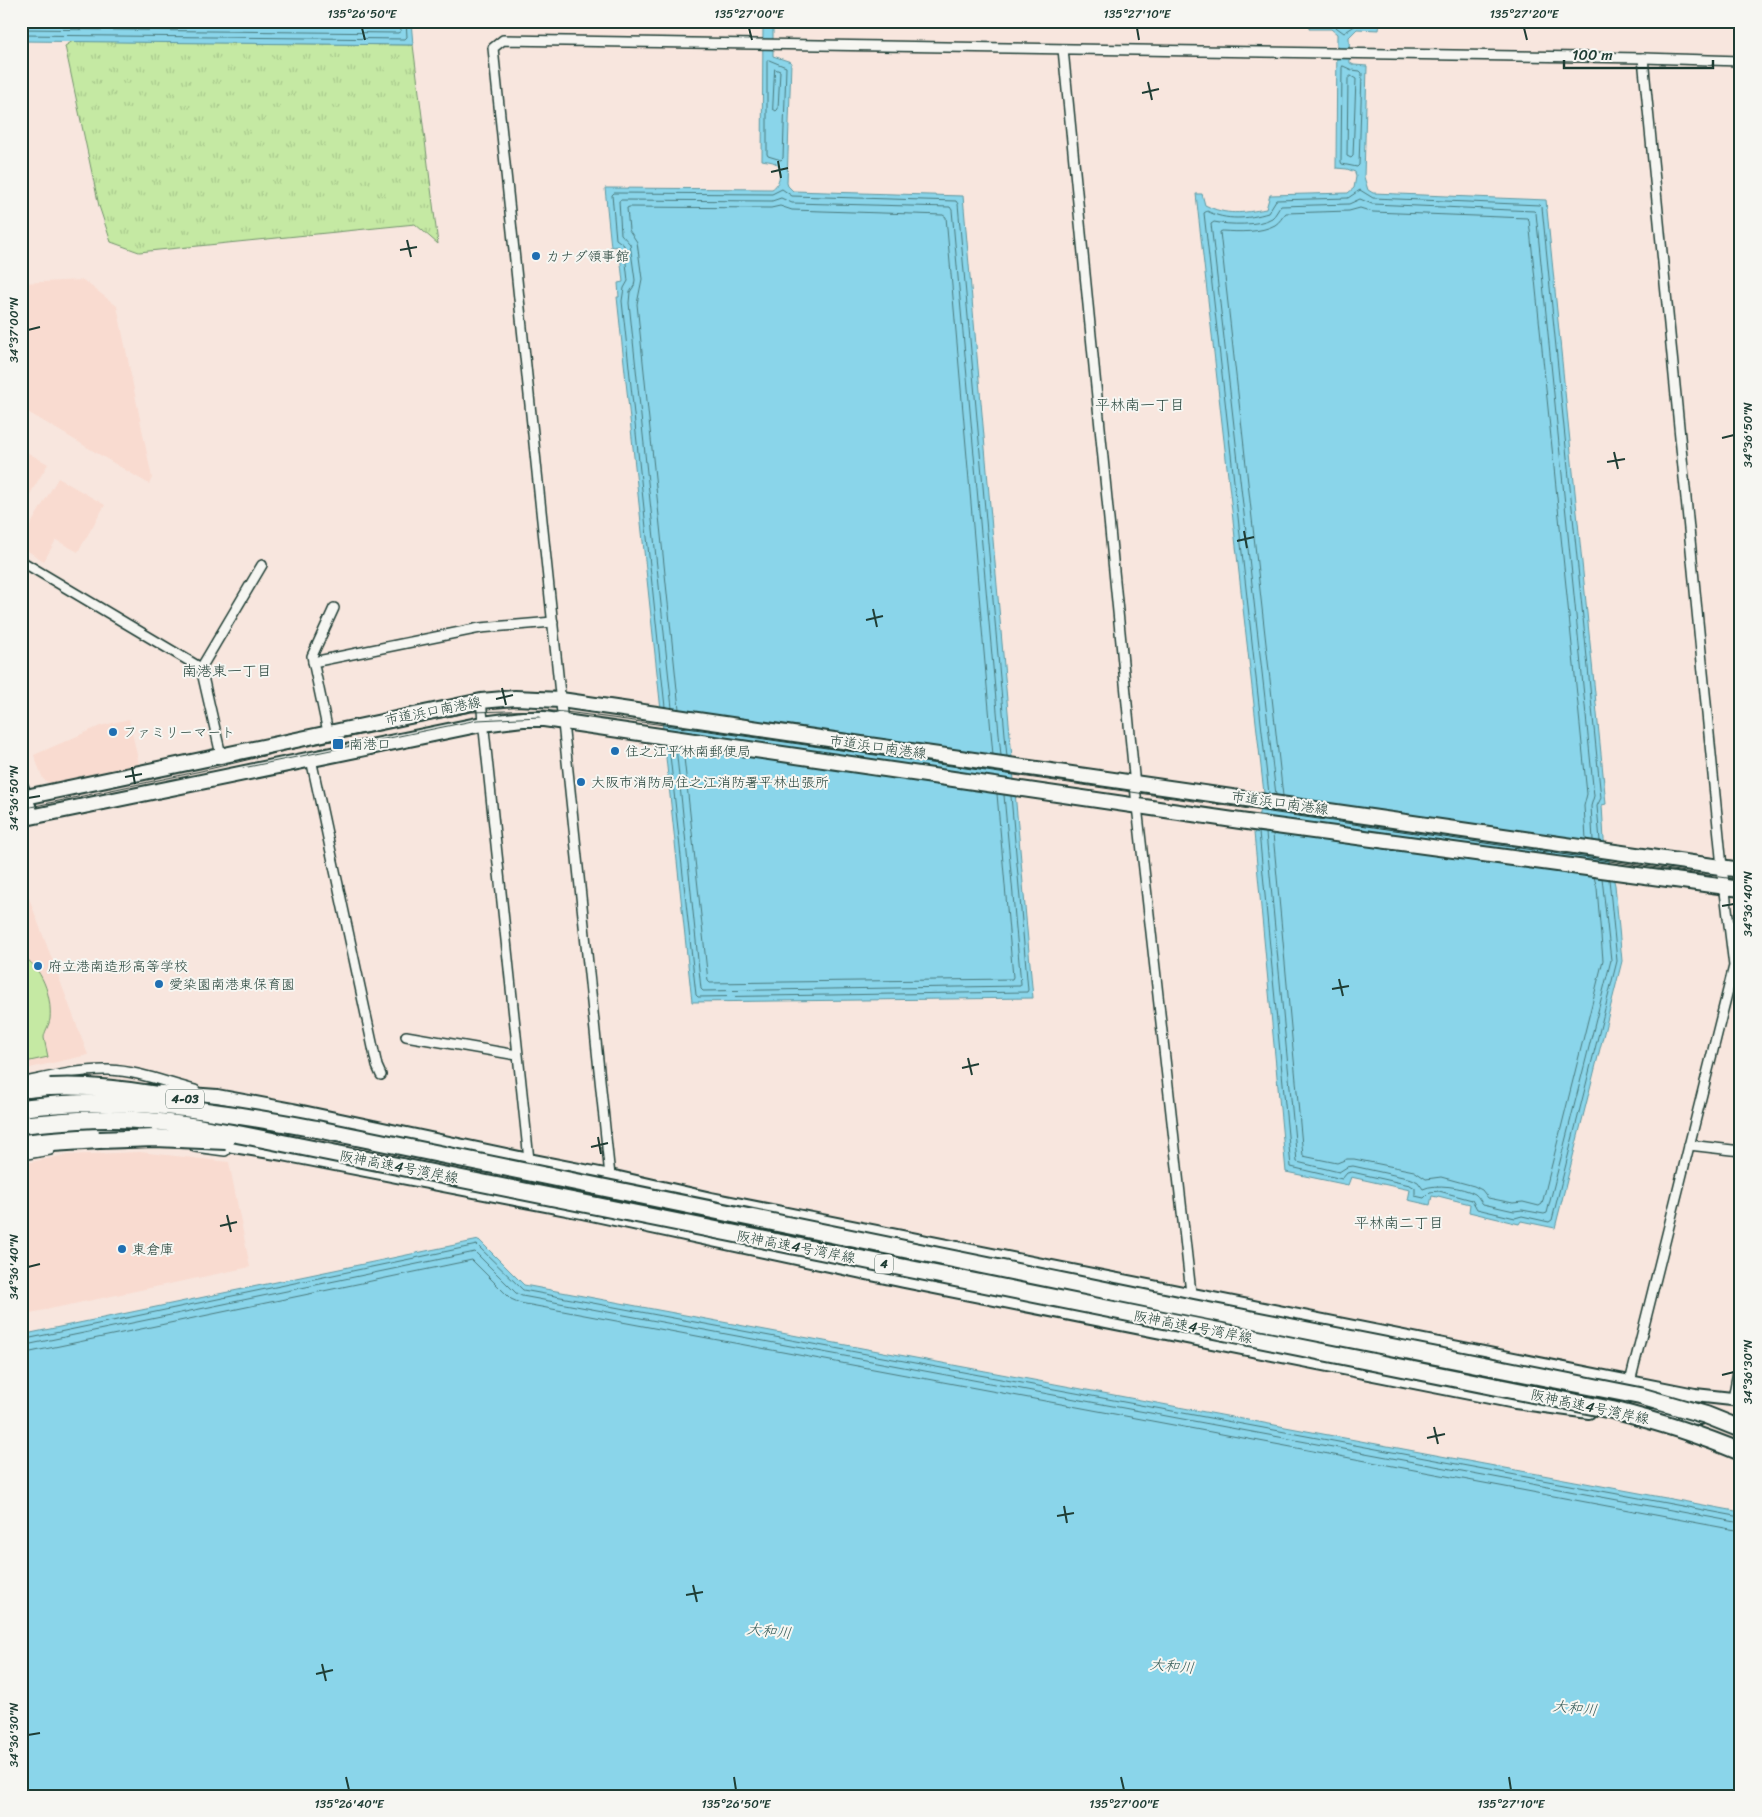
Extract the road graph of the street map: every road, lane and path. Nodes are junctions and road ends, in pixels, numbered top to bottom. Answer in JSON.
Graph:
{"nodes":[{"id":1,"x":1062,"y":49,"type":"junction"},
{"id":2,"x":1643,"y":58,"type":"junction"},
{"id":3,"x":1741,"y":61,"type":"edge"},
{"id":4,"x":21,"y":561,"type":"edge"},
{"id":5,"x":262,"y":565,"type":"dead end"},
{"id":6,"x":334,"y":608,"type":"dead end"},
{"id":7,"x":553,"y":622,"type":"junction"},
{"id":8,"x":313,"y":662,"type":"junction"},
{"id":9,"x":200,"y":668,"type":"junction"},
{"id":10,"x":561,"y":700,"type":"junction"},
{"id":11,"x":480,"y":701,"type":"junction"},
{"id":12,"x":563,"y":722,"type":"junction"},
{"id":13,"x":482,"y":724,"type":"junction"},
{"id":14,"x":328,"y":732,"type":"junction"},
{"id":15,"x":221,"y":755,"type":"junction"},
{"id":16,"x":312,"y":759,"type":"junction"},
{"id":17,"x":1135,"y":782,"type":"junction"},
{"id":18,"x":23,"y":794,"type":"edge"},
{"id":19,"x":1137,"y":806,"type":"junction"},
{"id":20,"x":27,"y":818,"type":"edge"},
{"id":21,"x":1722,"y":867,"type":"junction"},
{"id":22,"x":1741,"y":870,"type":"edge"},
{"id":23,"x":1725,"y":886,"type":"junction"},
{"id":24,"x":1741,"y":889,"type":"edge"},
{"id":25,"x":406,"y":1036,"type":"dead end"},
{"id":26,"x":517,"y":1055,"type":"junction"},
{"id":27,"x":381,"y":1075,"type":"dead end"},
{"id":28,"x":21,"y":1083,"type":"edge"},
{"id":29,"x":21,"y":1090,"type":"edge"},
{"id":30,"x":217,"y":1096,"type":"junction"},
{"id":31,"x":21,"y":1098,"type":"edge"},
{"id":32,"x":21,"y":1108,"type":"edge"},
{"id":33,"x":21,"y":1125,"type":"edge"},
{"id":34,"x":316,"y":1129,"type":"junction"},
{"id":35,"x":21,"y":1137,"type":"edge"},
{"id":36,"x":21,"y":1145,"type":"edge"},
{"id":37,"x":1689,"y":1145,"type":"junction"},
{"id":38,"x":1741,"y":1151,"type":"edge"},
{"id":39,"x":335,"y":1154,"type":"junction"},
{"id":40,"x":21,"y":1155,"type":"edge"},
{"id":41,"x":529,"y":1160,"type":"junction"},
{"id":42,"x":388,"y":1173,"type":"junction"},
{"id":43,"x":610,"y":1176,"type":"junction"},
{"id":44,"x":588,"y":1213,"type":"junction"},
{"id":45,"x":1191,"y":1293,"type":"junction"},
{"id":46,"x":1184,"y":1335,"type":"junction"},
{"id":47,"x":1741,"y":1355,"type":"edge"},
{"id":48,"x":1629,"y":1382,"type":"junction"},
{"id":49,"x":1737,"y":1399,"type":"edge"},
{"id":50,"x":1622,"y":1415,"type":"junction"},
{"id":51,"x":1741,"y":1419,"type":"edge"},
{"id":52,"x":1741,"y":1429,"type":"edge"},
{"id":53,"x":1741,"y":1452,"type":"edge"}],
"edges":[{"from":1,"to":2,"type":"street"},
{"from":1,"to":7,"type":"street"},
{"from":1,"to":17,"type":"street"},
{"from":2,"to":3,"type":"street"},
{"from":2,"to":21,"type":"street"},
{"from":4,"to":9,"type":"street"},
{"from":5,"to":9,"type":"street"},
{"from":6,"to":8,"type":"street"},
{"from":7,"to":8,"type":"street"},
{"from":7,"to":10,"type":"street"},
{"from":8,"to":14,"type":"street"},
{"from":9,"to":15,"type":"street"},
{"from":10,"to":11,"type":"main road","name":"市道浜口南港線"},
{"from":10,"to":12,"type":"street"},
{"from":10,"to":17,"type":"main road","name":"市道浜口南港線"},
{"from":11,"to":13,"type":"street"},
{"from":11,"to":14,"type":"main road","name":"市道浜口南港線"},
{"from":12,"to":13,"type":"main road","name":"市道浜口南港線"},
{"from":12,"to":19,"type":"main road","name":"市道浜口南港線"},
{"from":12,"to":43,"type":"street"},
{"from":13,"to":16,"type":"main road","name":"市道浜口南港線"},
{"from":13,"to":26,"type":"street"},
{"from":14,"to":15,"type":"main road","name":"市道浜口南港線"},
{"from":15,"to":18,"type":"main road","name":"市道浜口南港線"},
{"from":16,"to":20,"type":"main road","name":"市道浜口南港線"},
{"from":16,"to":27,"type":"street"},
{"from":17,"to":19,"type":"street"},
{"from":17,"to":21,"type":"main road","name":"市道浜口南港線"},
{"from":18,"to":20,"type":"street"},
{"from":19,"to":23,"type":"main road","name":"市道浜口南港線"},
{"from":19,"to":45,"type":"street"},
{"from":21,"to":22,"type":"main road","name":"市道浜口南港線"},
{"from":21,"to":23,"type":"street"},
{"from":23,"to":24,"type":"main road","name":"市道浜口南港線"},
{"from":23,"to":37,"type":"street"},
{"from":25,"to":26,"type":"street"},
{"from":26,"to":41,"type":"street"},
{"from":28,"to":30,"type":"street"},
{"from":29,"to":34,"type":"highway","number":"4-03","bridge":true},
{"from":30,"to":31,"type":"street"},
{"from":30,"to":41,"type":"street"},
{"from":32,"to":34,"type":"highway","name":"阪神高速4号湾岸線","number":"4","bridge":true},
{"from":33,"to":39,"type":"highway","name":"阪神高速4号湾岸線","number":"4","bridge":true},
{"from":34,"to":52,"type":"highway","name":"阪神高速4号湾岸線","number":"4","bridge":true},
{"from":35,"to":42,"type":"street"},
{"from":36,"to":39,"type":"highway","bridge":true},
{"from":37,"to":38,"type":"street"},
{"from":37,"to":48,"type":"street"},
{"from":39,"to":53,"type":"highway","name":"阪神高速4号湾岸線","number":"4","bridge":true},
{"from":40,"to":42,"type":"street"},
{"from":41,"to":43,"type":"street"},
{"from":42,"to":44,"type":"street"},
{"from":43,"to":44,"type":"street"},
{"from":43,"to":45,"type":"street"},
{"from":44,"to":46,"type":"street"},
{"from":45,"to":46,"type":"street"},
{"from":45,"to":48,"type":"street"},
{"from":46,"to":50,"type":"street"},
{"from":47,"to":49,"type":"street"},
{"from":48,"to":49,"type":"street"},
{"from":48,"to":50,"type":"street"},
{"from":50,"to":51,"type":"street"}]}
